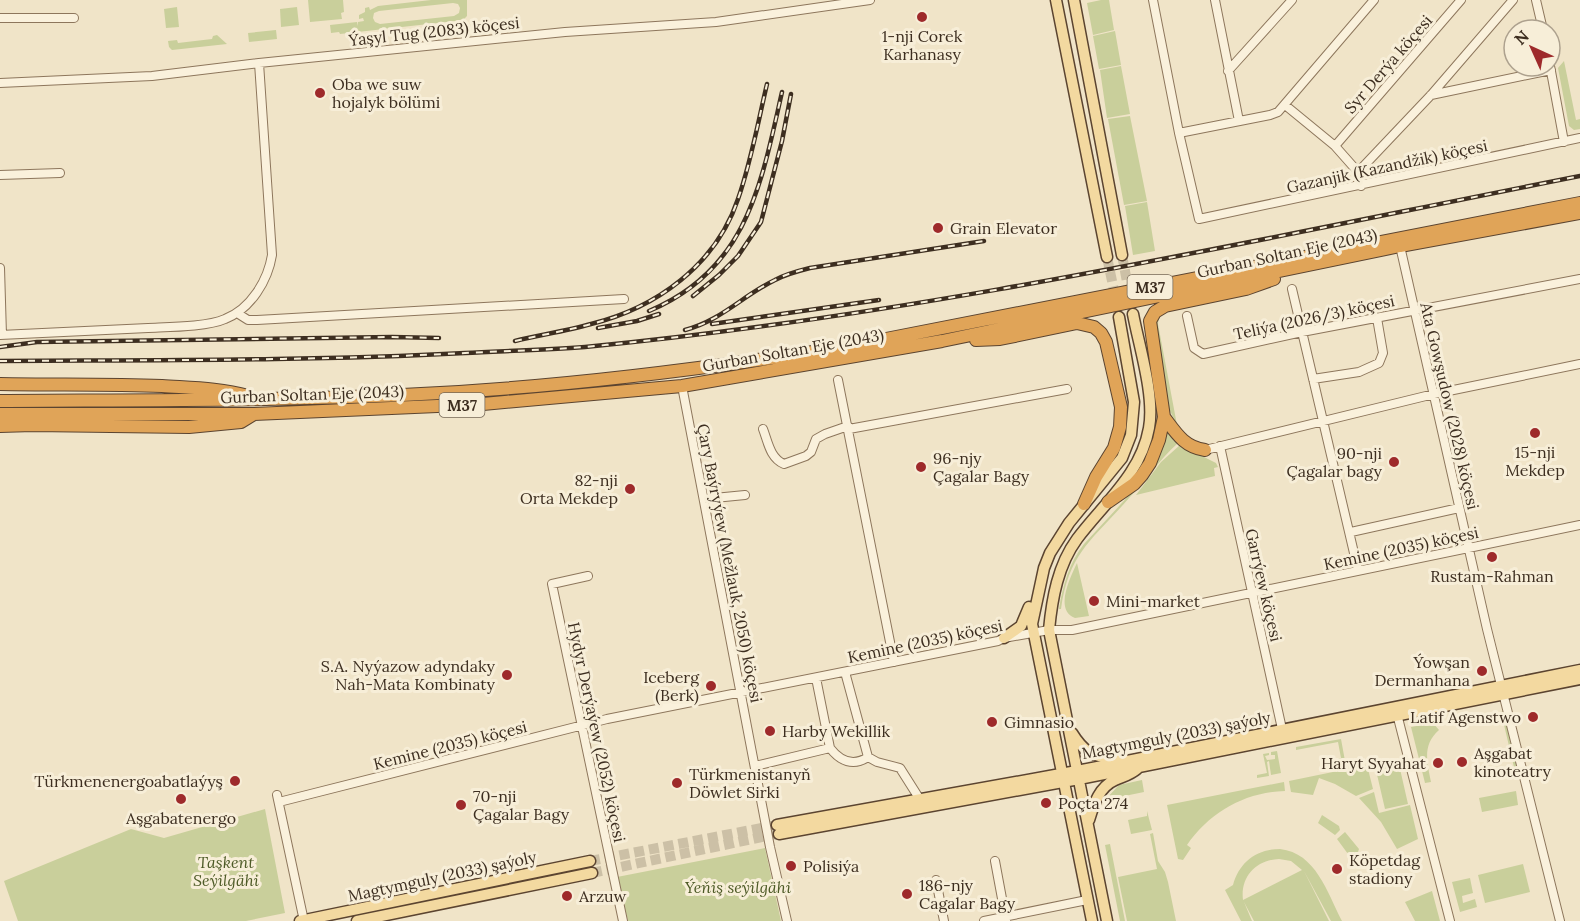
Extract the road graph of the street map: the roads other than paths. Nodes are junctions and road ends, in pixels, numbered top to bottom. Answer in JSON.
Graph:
{"nodes":[{"id":1,"x":870,"y":0,"type":"edge"},
{"id":2,"x":1056,"y":0,"type":"edge"},
{"id":3,"x":1074,"y":0,"type":"edge"},
{"id":4,"x":1154,"y":0,"type":"edge"},
{"id":5,"x":1215,"y":0,"type":"edge"},
{"id":6,"x":1292,"y":0,"type":"edge"},
{"id":7,"x":1374,"y":0,"type":"edge"},
{"id":8,"x":1461,"y":0,"type":"edge"},
{"id":9,"x":1513,"y":0,"type":"edge"},
{"id":10,"x":1536,"y":0,"type":"edge"},
{"id":11,"x":0,"y":18,"type":"edge"},
{"id":12,"x":74,"y":18,"type":"dead end"},
{"id":13,"x":1540,"y":18,"type":"edge"},
{"id":14,"x":259,"y":63,"type":"junction"},
{"id":15,"x":1228,"y":71,"type":"junction"},
{"id":16,"x":1506,"y":78,"type":"edge"},
{"id":17,"x":1552,"y":78,"type":"edge"},
{"id":18,"x":0,"y":83,"type":"edge"},
{"id":19,"x":1431,"y":95,"type":"junction"},
{"id":20,"x":1286,"y":105,"type":"junction"},
{"id":21,"x":1239,"y":121,"type":"junction"},
{"id":22,"x":1179,"y":133,"type":"junction"},
{"id":23,"x":1580,"y":138,"type":"edge"},
{"id":24,"x":1564,"y":142,"type":"junction"},
{"id":25,"x":1335,"y":146,"type":"junction"},
{"id":26,"x":1358,"y":172,"type":"junction"},
{"id":27,"x":60,"y":173,"type":"dead end"},
{"id":28,"x":0,"y":175,"type":"edge"},
{"id":29,"x":1361,"y":186,"type":"junction"},
{"id":30,"x":1580,"y":202,"type":"edge"},
{"id":31,"x":1580,"y":213,"type":"edge"},
{"id":32,"x":1400,"y":246,"type":"junction"},
{"id":33,"x":1122,"y":255,"type":"tunnel mouth"},
{"id":34,"x":1107,"y":257,"type":"tunnel mouth"},
{"id":35,"x":1311,"y":265,"type":"junction"},
{"id":36,"x":0,"y":268,"type":"edge"},
{"id":37,"x":1580,"y":279,"type":"edge"},
{"id":38,"x":1292,"y":289,"type":"dead end"},
{"id":39,"x":624,"y":299,"type":"dead end"},
{"id":40,"x":1415,"y":310,"type":"junction"},
{"id":41,"x":237,"y":313,"type":"junction"},
{"id":42,"x":1133,"y":314,"type":"tunnel mouth"},
{"id":43,"x":1187,"y":316,"type":"dead end"},
{"id":44,"x":1119,"y":317,"type":"tunnel mouth"},
{"id":45,"x":1377,"y":318,"type":"junction"},
{"id":46,"x":1302,"y":332,"type":"junction"},
{"id":47,"x":1,"y":335,"type":"edge"},
{"id":48,"x":942,"y":341,"type":"junction"},
{"id":49,"x":1580,"y":364,"type":"edge"},
{"id":50,"x":1313,"y":379,"type":"junction"},
{"id":51,"x":838,"y":380,"type":"dead end"},
{"id":52,"x":0,"y":384,"type":"edge"},
{"id":53,"x":682,"y":386,"type":"junction"},
{"id":54,"x":1067,"y":389,"type":"dead end"},
{"id":55,"x":1434,"y":394,"type":"junction"},
{"id":56,"x":258,"y":399,"type":"junction"},
{"id":57,"x":0,"y":400,"type":"edge"},
{"id":58,"x":0,"y":414,"type":"edge"},
{"id":59,"x":254,"y":414,"type":"junction"},
{"id":60,"x":1164,"y":417,"type":"junction"},
{"id":61,"x":1323,"y":421,"type":"junction"},
{"id":62,"x":0,"y":426,"type":"edge"},
{"id":63,"x":848,"y":428,"type":"junction"},
{"id":64,"x":763,"y":429,"type":"dead end"},
{"id":65,"x":1220,"y":446,"type":"junction"},
{"id":66,"x":1205,"y":450,"type":"joint"},
{"id":67,"x":745,"y":495,"type":"dead end"},
{"id":68,"x":704,"y":499,"type":"junction"},
{"id":69,"x":1108,"y":502,"type":"junction"},
{"id":70,"x":1084,"y":504,"type":"junction"},
{"id":71,"x":1459,"y":508,"type":"junction"},
{"id":72,"x":1580,"y":525,"type":"edge"},
{"id":73,"x":1351,"y":532,"type":"junction"},
{"id":74,"x":1469,"y":547,"type":"junction"},
{"id":75,"x":1044,"y":568,"type":"junction"},
{"id":76,"x":1358,"y":570,"type":"junction"},
{"id":77,"x":588,"y":576,"type":"dead end"},
{"id":78,"x":1252,"y":593,"type":"junction"},
{"id":79,"x":1049,"y":630,"type":"junction"},
{"id":80,"x":1033,"y":632,"type":"junction"},
{"id":81,"x":1004,"y":638,"type":"junction"},
{"id":82,"x":894,"y":662,"type":"junction"},
{"id":83,"x":1580,"y":670,"type":"edge"},
{"id":84,"x":845,"y":672,"type":"junction"},
{"id":85,"x":816,"y":678,"type":"junction"},
{"id":86,"x":1580,"y":679,"type":"edge"},
{"id":87,"x":1504,"y":690,"type":"junction"},
{"id":88,"x":741,"y":693,"type":"junction"},
{"id":89,"x":1397,"y":714,"type":"junction"},
{"id":90,"x":1067,"y":722,"type":"junction"},
{"id":91,"x":582,"y":725,"type":"junction"},
{"id":92,"x":1282,"y":729,"type":"junction"},
{"id":93,"x":830,"y":748,"type":"junction"},
{"id":94,"x":868,"y":757,"type":"junction"},
{"id":95,"x":1139,"y":762,"type":"junction"},
{"id":96,"x":754,"y":766,"type":"junction"},
{"id":97,"x":1078,"y":775,"type":"junction"},
{"id":98,"x":1064,"y":777,"type":"junction"},
{"id":99,"x":919,"y":798,"type":"junction"},
{"id":100,"x":1088,"y":823,"type":"junction"},
{"id":101,"x":590,"y":861,"type":"tunnel mouth"},
{"id":102,"x":995,"y":861,"type":"dead end"},
{"id":103,"x":592,"y":873,"type":"tunnel mouth"},
{"id":104,"x":936,"y":880,"type":"dead end"},
{"id":105,"x":1088,"y":900,"type":"junction"},
{"id":106,"x":1006,"y":919,"type":"edge"},
{"id":107,"x":302,"y":921,"type":"edge"},
{"id":108,"x":357,"y":921,"type":"edge"},
{"id":109,"x":623,"y":921,"type":"edge"},
{"id":110,"x":787,"y":921,"type":"edge"},
{"id":111,"x":944,"y":921,"type":"edge"},
{"id":112,"x":984,"y":921,"type":"edge"},
{"id":113,"x":1092,"y":921,"type":"edge"},
{"id":114,"x":1107,"y":921,"type":"edge"},
{"id":115,"x":1450,"y":921,"type":"edge"},
{"id":116,"x":1560,"y":921,"type":"edge"}],
"edges":[{"from":1,"to":14,"type":"street","name":"Ýaşyl Tug (2083) köçesi"},
{"from":2,"to":34,"type":"main road"},
{"from":3,"to":33,"type":"main road"},
{"from":4,"to":22,"type":"street"},
{"from":5,"to":15,"type":"street"},
{"from":6,"to":15,"type":"street"},
{"from":7,"to":20,"type":"street"},
{"from":8,"to":25,"type":"street","name":"Syr Derýa köçesi"},
{"from":9,"to":19,"type":"street"},
{"from":10,"to":13,"type":"street"},
{"from":11,"to":12,"type":"street"},
{"from":14,"to":18,"type":"street","name":"Ýaşyl Tug (2083) köçesi"},
{"from":14,"to":41,"type":"street"},
{"from":15,"to":21,"type":"street"},
{"from":16,"to":19,"type":"street"},
{"from":17,"to":24,"type":"street"},
{"from":19,"to":26,"type":"street"},
{"from":20,"to":21,"type":"street"},
{"from":20,"to":25,"type":"street"},
{"from":21,"to":22,"type":"street"},
{"from":22,"to":29,"type":"street","name":"Gazanjik (Kazandžik) köçesi"},
{"from":23,"to":24,"type":"street","name":"Gazanjik (Kazandžik) köçesi"},
{"from":24,"to":29,"type":"street","name":"Gazanjik (Kazandžik) köçesi"},
{"from":25,"to":26,"type":"street"},
{"from":26,"to":29,"type":"street"},
{"from":27,"to":28,"type":"street"},
{"from":30,"to":56,"type":"highway","name":"Gurban Soltan Eje (2043)","number":"M37"},
{"from":31,"to":32,"type":"highway","name":"Gurban Soltan Eje (2043)","number":"M37"},
{"from":32,"to":35,"type":"highway","name":"Gurban Soltan Eje (2043)","number":"M37"},
{"from":32,"to":40,"type":"street","name":"Ata Gowşudow (2028) köçesi"},
{"from":35,"to":48,"type":"highway","name":"Gurban Soltan Eje (2043)","number":"M37"},
{"from":35,"to":60,"type":"highway"},
{"from":36,"to":47,"type":"street"},
{"from":37,"to":40,"type":"street","name":"Teliýa (2026/3) köçesi"},
{"from":38,"to":46,"type":"street"},
{"from":39,"to":41,"type":"street"},
{"from":40,"to":45,"type":"street","name":"Teliýa (2026/3) köçesi"},
{"from":40,"to":55,"type":"street","name":"Ata Gowşudow (2028) köçesi"},
{"from":41,"to":47,"type":"street"},
{"from":42,"to":69,"type":"main road"},
{"from":43,"to":46,"type":"street","name":"Teliýa (2026/3) köçesi"},
{"from":44,"to":70,"type":"main road"},
{"from":45,"to":46,"type":"street","name":"Teliýa (2026/3) köçesi"},
{"from":45,"to":50,"type":"street"},
{"from":46,"to":50,"type":"street"},
{"from":48,"to":53,"type":"highway","name":"Gurban Soltan Eje (2043)","number":"M37"},
{"from":48,"to":70,"type":"highway"},
{"from":49,"to":55,"type":"street"},
{"from":50,"to":61,"type":"street"},
{"from":51,"to":63,"type":"street"},
{"from":52,"to":56,"type":"highway"},
{"from":53,"to":59,"type":"highway","name":"Gurban Soltan Eje (2043)","number":"M37"},
{"from":53,"to":68,"type":"street","name":"Çary Baýryýew (Mežlauk, 2050) köçesi"},
{"from":54,"to":63,"type":"street"},
{"from":55,"to":61,"type":"street"},
{"from":55,"to":71,"type":"street","name":"Ata Gowşudow (2028) köçesi"},
{"from":56,"to":57,"type":"highway","name":"Gurban Soltan Eje (2043)","number":"M37"},
{"from":58,"to":59,"type":"highway","name":"Gurban Soltan Eje (2043)","number":"M37"},
{"from":59,"to":62,"type":"highway"},
{"from":60,"to":66,"type":"highway"},
{"from":60,"to":69,"type":"highway"},
{"from":61,"to":65,"type":"street"},
{"from":61,"to":73,"type":"street"},
{"from":63,"to":64,"type":"street"},
{"from":63,"to":82,"type":"street"},
{"from":65,"to":66,"type":"street"},
{"from":65,"to":78,"type":"street","name":"Garrýew köçesi"},
{"from":67,"to":68,"type":"street"},
{"from":68,"to":88,"type":"street","name":"Çary Baýryýew (Mežlauk, 2050) köçesi"},
{"from":69,"to":79,"type":"main road"},
{"from":70,"to":75,"type":"main road"},
{"from":71,"to":73,"type":"street"},
{"from":71,"to":74,"type":"street","name":"Ata Gowşudow (2028) köçesi"},
{"from":72,"to":74,"type":"street","name":"Kemine (2035) köçesi"},
{"from":73,"to":76,"type":"street"},
{"from":74,"to":76,"type":"street","name":"Kemine (2035) köçesi"},
{"from":74,"to":87,"type":"street","name":"Ata Gowşudow (2028) köçesi"},
{"from":75,"to":80,"type":"main road"},
{"from":75,"to":81,"type":"main road"},
{"from":76,"to":78,"type":"street","name":"Kemine (2035) köçesi"},
{"from":77,"to":91,"type":"street","name":"Hydyr Derýaýew (2052) köçesi"},
{"from":78,"to":79,"type":"street","name":"Kemine (2035) köçesi"},
{"from":78,"to":92,"type":"street","name":"Garrýew köçesi"},
{"from":79,"to":80,"type":"street","name":"Kemine (2035) köçesi"},
{"from":79,"to":90,"type":"main road"},
{"from":80,"to":81,"type":"street","name":"Kemine (2035) köçesi"},
{"from":80,"to":98,"type":"main road"},
{"from":81,"to":82,"type":"street","name":"Kemine (2035) köçesi"},
{"from":82,"to":84,"type":"street","name":"Kemine (2035) köçesi"},
{"from":83,"to":87,"type":"main road","name":"Magtymguly (2033) şaýoly"},
{"from":84,"to":85,"type":"street","name":"Kemine (2035) köçesi"},
{"from":84,"to":94,"type":"street"},
{"from":85,"to":88,"type":"street","name":"Kemine (2035) köçesi"},
{"from":85,"to":93,"type":"street"},
{"from":86,"to":87,"type":"main road","name":"Magtymguly (2033) şaýoly"},
{"from":87,"to":89,"type":"main road","name":"Magtymguly (2033) şaýoly"},
{"from":87,"to":92,"type":"main road","name":"Magtymguly (2033) şaýoly"},
{"from":87,"to":116,"type":"street","name":"Ata Gowşudow (2028) köçesi"},
{"from":88,"to":91,"type":"street","name":"Kemine (2035) köçesi"},
{"from":88,"to":96,"type":"street","name":"Çary Baýryýew (Mežlauk, 2050) köçesi"},
{"from":89,"to":95,"type":"main road","name":"Magtymguly (2033) şaýoly"},
{"from":89,"to":115,"type":"street"},
{"from":90,"to":95,"type":"main road"},
{"from":90,"to":97,"type":"main road"},
{"from":91,"to":107,"type":"street","name":"Kemine (2035) köçesi"},
{"from":91,"to":109,"type":"street","name":"Hydyr Derýaýew (2052) köçesi"},
{"from":92,"to":95,"type":"main road","name":"Magtymguly (2033) şaýoly"},
{"from":93,"to":94,"type":"street"},
{"from":93,"to":96,"type":"street"},
{"from":94,"to":99,"type":"street"},
{"from":95,"to":97,"type":"main road","name":"Magtymguly (2033) şaýoly"},
{"from":95,"to":100,"type":"main road"},
{"from":96,"to":110,"type":"street","name":"Çary Baýryýew (Mežlauk, 2050) köçesi"},
{"from":97,"to":98,"type":"main road","name":"Magtymguly (2033) şaýoly"},
{"from":97,"to":100,"type":"main road"},
{"from":98,"to":99,"type":"main road","name":"Magtymguly (2033) şaýoly"},
{"from":98,"to":99,"type":"main road","name":"Magtymguly (2033) şaýoly"},
{"from":98,"to":105,"type":"main road"},
{"from":100,"to":114,"type":"main road"},
{"from":101,"to":107,"type":"main road","name":"Magtymguly (2033) şaýoly"},
{"from":102,"to":106,"type":"street"},
{"from":103,"to":108,"type":"main road","name":"Magtymguly (2033) şaýoly"},
{"from":104,"to":111,"type":"street"},
{"from":105,"to":106,"type":"street"},
{"from":105,"to":113,"type":"main road"},
{"from":106,"to":112,"type":"street"}]}
